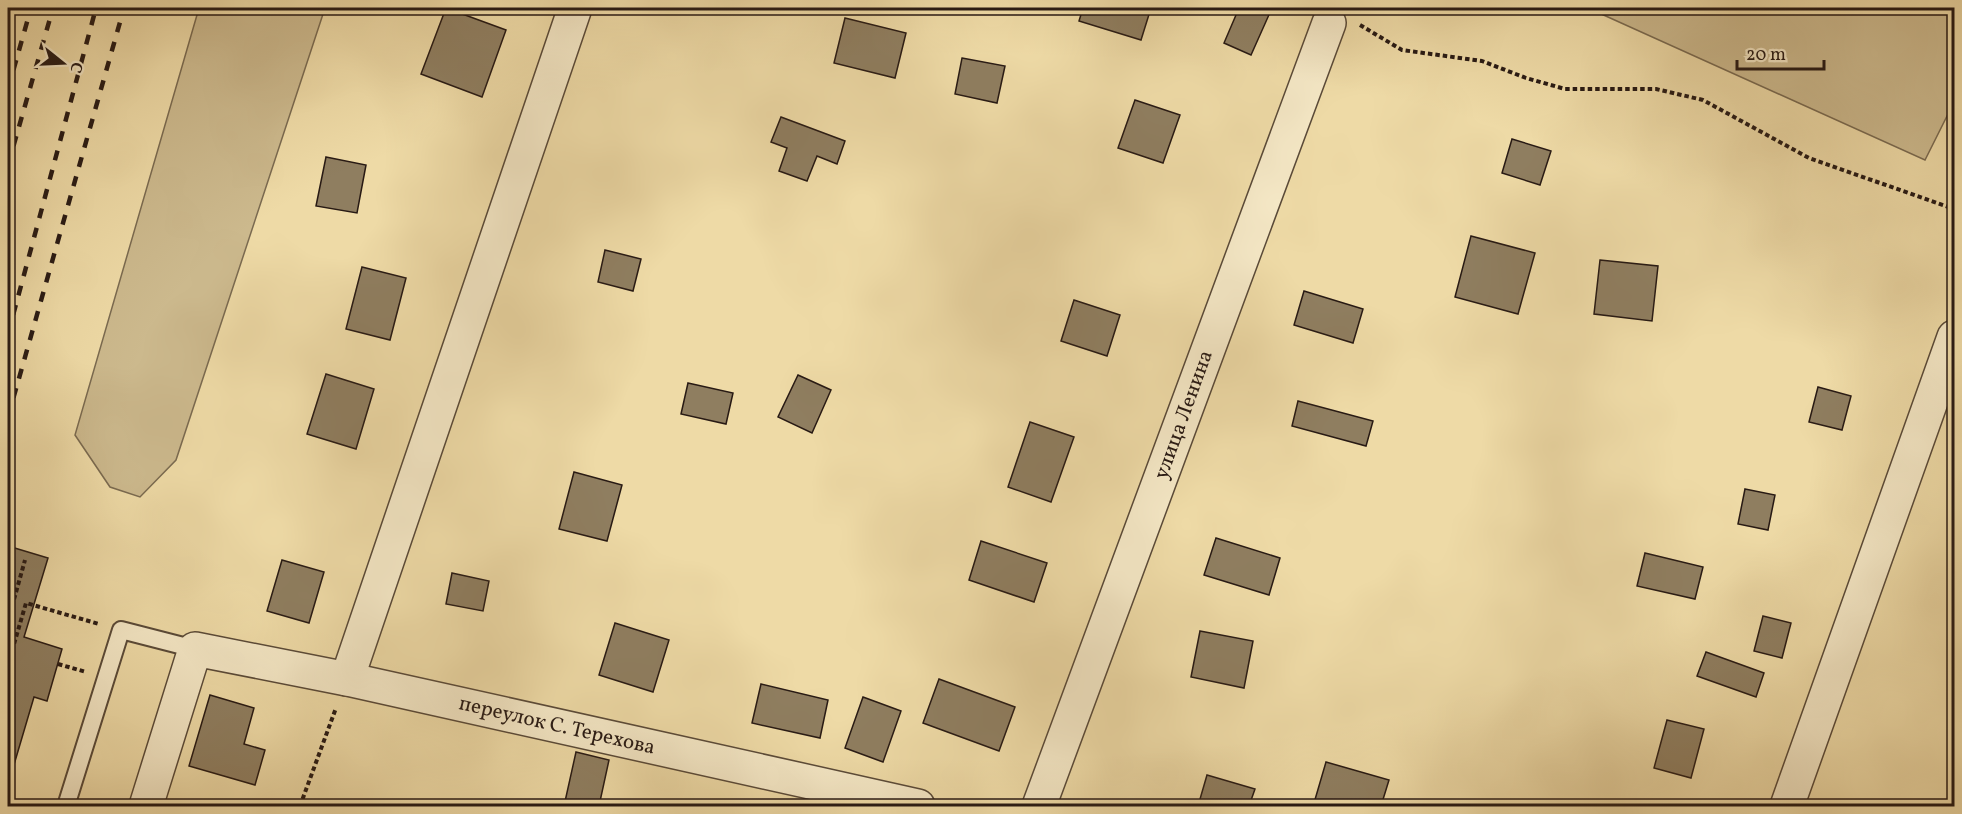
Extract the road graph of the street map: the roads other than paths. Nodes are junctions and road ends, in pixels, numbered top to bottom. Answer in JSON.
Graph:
{"nodes":[{"id":1,"x":575,"y":8,"type":"edge"},
{"id":2,"x":1329,"y":22,"type":"road end"},
{"id":3,"x":1954,"y":337,"type":"edge"},
{"id":4,"x":195,"y":649,"type":"junction"},
{"id":5,"x":347,"y":679,"type":"junction"},
{"id":6,"x":66,"y":807,"type":"edge"},
{"id":7,"x":146,"y":807,"type":"edge"},
{"id":8,"x":918,"y":807,"type":"edge"},
{"id":9,"x":1039,"y":807,"type":"edge"},
{"id":10,"x":1787,"y":807,"type":"edge"}],
"edges":[{"from":1,"to":5,"type":"street"},
{"from":2,"to":9,"type":"street","name":"улица Ленина"},
{"from":3,"to":10,"type":"street"},
{"from":4,"to":5,"type":"street","name":"переулок С. Терехова"},
{"from":4,"to":6,"type":"lane"},
{"from":4,"to":7,"type":"street"},
{"from":5,"to":8,"type":"street","name":"переулок С. Терехова"}]}
